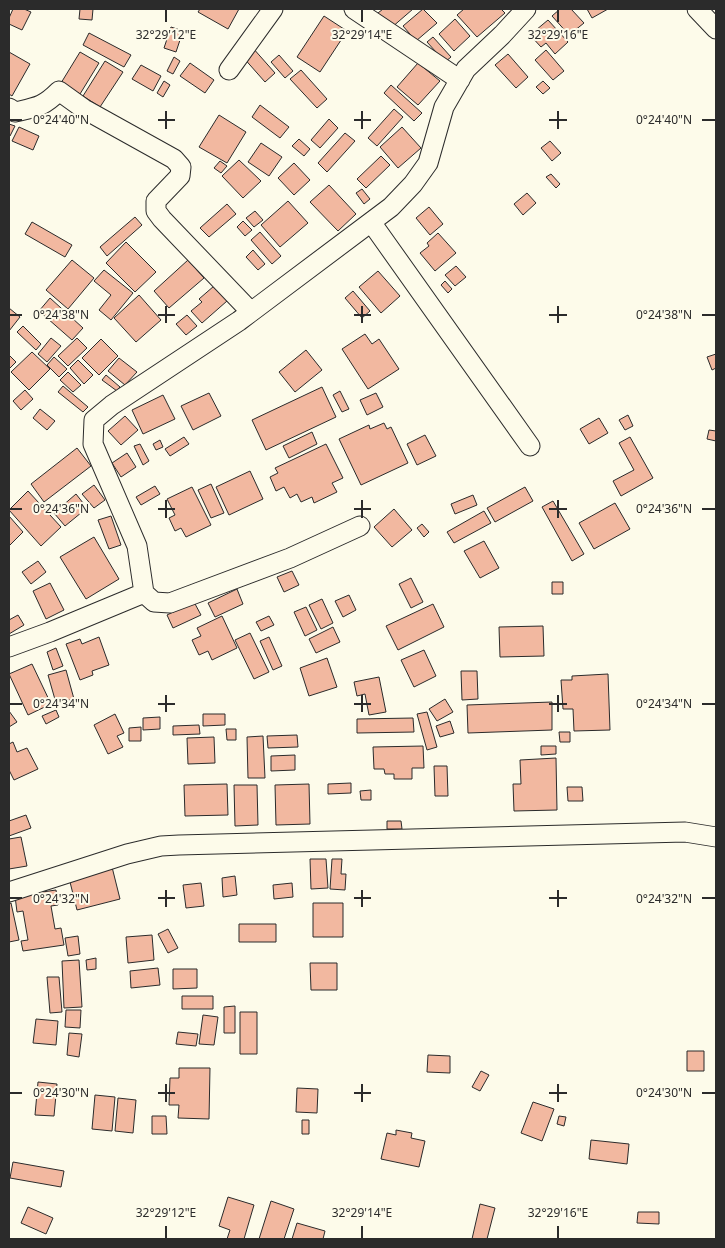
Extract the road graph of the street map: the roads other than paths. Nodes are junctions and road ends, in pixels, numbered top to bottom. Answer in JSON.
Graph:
{"nodes":[{"id":1,"x":273,"y":9,"type":"edge"},
{"id":2,"x":354,"y":9,"type":"edge"},
{"id":3,"x":526,"y":9,"type":"edge"},
{"id":4,"x":698,"y":9,"type":"edge"},
{"id":5,"x":716,"y":29,"type":"edge"},
{"id":6,"x":229,"y":70,"type":"dead end"},
{"id":7,"x":460,"y":80,"type":"junction"},
{"id":8,"x":9,"y":108,"type":"edge"},
{"id":9,"x":371,"y":222,"type":"junction"},
{"id":10,"x":251,"y":312,"type":"junction"},
{"id":11,"x":530,"y":446,"type":"dead end"},
{"id":12,"x":360,"y":526,"type":"dead end"},
{"id":13,"x":144,"y":593,"type":"junction"},
{"id":14,"x":9,"y":646,"type":"edge"},
{"id":15,"x":716,"y":837,"type":"edge"},
{"id":16,"x":9,"y":892,"type":"edge"}],
"edges":[{"from":1,"to":6,"type":"street"},
{"from":2,"to":7,"type":"street"},
{"from":3,"to":7,"type":"street"},
{"from":4,"to":5,"type":"street"},
{"from":7,"to":9,"type":"street"},
{"from":8,"to":10,"type":"street"},
{"from":9,"to":10,"type":"street"},
{"from":9,"to":11,"type":"street"},
{"from":10,"to":13,"type":"street"},
{"from":12,"to":13,"type":"street"},
{"from":13,"to":14,"type":"street"},
{"from":15,"to":16,"type":"street"}]}
